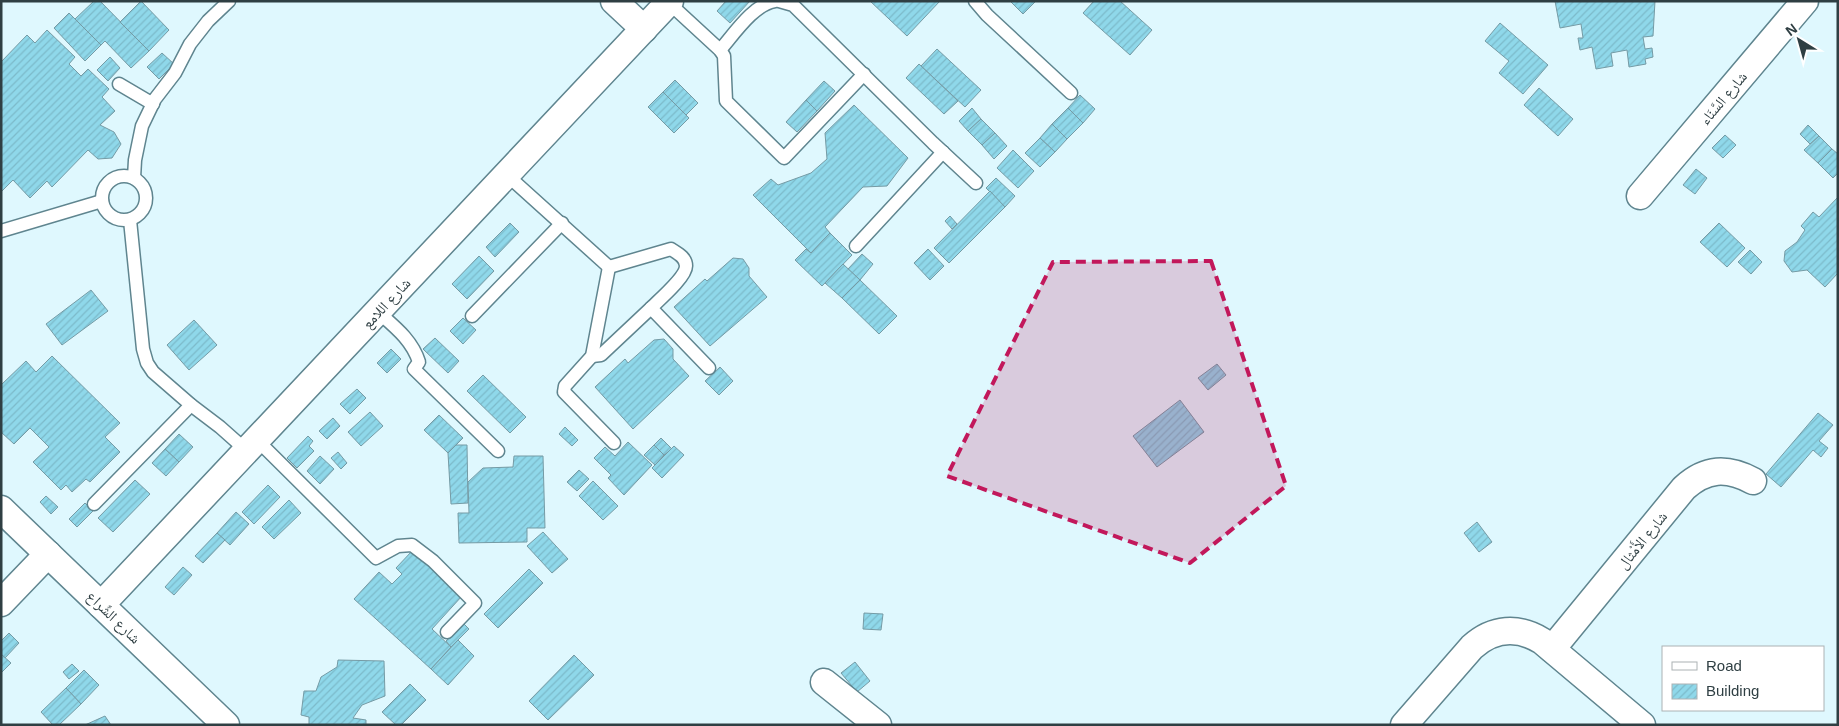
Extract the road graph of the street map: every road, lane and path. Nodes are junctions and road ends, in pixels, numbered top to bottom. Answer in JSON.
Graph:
{"nodes":[{"id":1,"x":229,"y":1,"type":"edge"},
{"id":2,"x":614,"y":1,"type":"edge"},
{"id":3,"x":777,"y":1,"type":"edge"},
{"id":4,"x":975,"y":1,"type":"edge"},
{"id":5,"x":1805,"y":1,"type":"edge"},
{"id":6,"x":669,"y":2,"type":"edge"},
{"id":7,"x":644,"y":29,"type":"junction"},
{"id":8,"x":720,"y":50,"type":"junction"},
{"id":9,"x":864,"y":74,"type":"junction"},
{"id":10,"x":120,"y":84,"type":"dead end"},
{"id":11,"x":1071,"y":93,"type":"dead end"},
{"id":12,"x":153,"y":104,"type":"junction"},
{"id":13,"x":943,"y":152,"type":"junction"},
{"id":14,"x":507,"y":174,"type":"junction"},
{"id":15,"x":134,"y":178,"type":"junction"},
{"id":16,"x":976,"y":183,"type":"dead end"},
{"id":17,"x":1640,"y":196,"type":"dead end"},
{"id":18,"x":102,"y":201,"type":"junction"},
{"id":19,"x":130,"y":220,"type":"junction"},
{"id":20,"x":562,"y":223,"type":"junction"},
{"id":21,"x":1,"y":231,"type":"edge"},
{"id":22,"x":856,"y":246,"type":"dead end"},
{"id":23,"x":609,"y":266,"type":"junction"},
{"id":24,"x":651,"y":308,"type":"junction"},
{"id":25,"x":378,"y":312,"type":"junction"},
{"id":26,"x":472,"y":316,"type":"dead end"},
{"id":27,"x":592,"y":356,"type":"junction"},
{"id":28,"x":709,"y":368,"type":"dead end"},
{"id":29,"x":191,"y":405,"type":"junction"},
{"id":30,"x":614,"y":443,"type":"dead end"},
{"id":31,"x":252,"y":446,"type":"junction"},
{"id":32,"x":498,"y":451,"type":"dead end"},
{"id":33,"x":1753,"y":481,"type":"dead end"},
{"id":34,"x":94,"y":504,"type":"dead end"},
{"id":35,"x":1,"y":509,"type":"edge"},
{"id":36,"x":48,"y":554,"type":"junction"},
{"id":37,"x":1,"y":603,"type":"edge"},
{"id":38,"x":101,"y":605,"type":"junction"},
{"id":39,"x":448,"y":632,"type":"dead end"},
{"id":40,"x":1552,"y":649,"type":"junction"},
{"id":41,"x":824,"y":682,"type":"dead end"},
{"id":42,"x":226,"y":725,"type":"edge"},
{"id":43,"x":878,"y":725,"type":"edge"},
{"id":44,"x":1404,"y":725,"type":"edge"},
{"id":45,"x":1642,"y":725,"type":"edge"}],
"edges":[{"from":1,"to":12,"type":"lane"},
{"from":2,"to":7,"type":"street"},
{"from":3,"to":8,"type":"lane"},
{"from":3,"to":9,"type":"lane"},
{"from":4,"to":11,"type":"lane"},
{"from":5,"to":17,"type":"street","name":"شارع السَّنَاء"},
{"from":6,"to":7,"type":"street","name":"شارع اللامع"},
{"from":6,"to":8,"type":"lane"},
{"from":7,"to":14,"type":"street","name":"شارع اللامع"},
{"from":8,"to":9,"type":"lane"},
{"from":9,"to":13,"type":"lane"},
{"from":10,"to":12,"type":"lane"},
{"from":12,"to":15,"type":"lane"},
{"from":13,"to":16,"type":"lane"},
{"from":13,"to":22,"type":"lane"},
{"from":14,"to":20,"type":"lane"},
{"from":14,"to":25,"type":"street","name":"شارع اللامع"},
{"from":15,"to":18,"type":"lane"},
{"from":15,"to":19,"type":"lane"},
{"from":18,"to":19,"type":"lane"},
{"from":18,"to":21,"type":"lane"},
{"from":19,"to":29,"type":"lane"},
{"from":20,"to":23,"type":"lane"},
{"from":20,"to":26,"type":"lane"},
{"from":23,"to":24,"type":"lane"},
{"from":23,"to":27,"type":"lane"},
{"from":24,"to":27,"type":"lane"},
{"from":24,"to":28,"type":"lane"},
{"from":25,"to":31,"type":"street","name":"شارع اللامع"},
{"from":25,"to":32,"type":"lane"},
{"from":27,"to":30,"type":"lane"},
{"from":29,"to":31,"type":"lane"},
{"from":29,"to":34,"type":"lane"},
{"from":31,"to":38,"type":"street","name":"شارع اللامع"},
{"from":31,"to":39,"type":"lane"},
{"from":33,"to":40,"type":"street","name":"شارع الأَمْثال"},
{"from":35,"to":36,"type":"street","name":"شارع الشِّراع"},
{"from":36,"to":37,"type":"street"},
{"from":36,"to":38,"type":"street","name":"شارع الشِّراع"},
{"from":38,"to":42,"type":"street","name":"شارع الشِّراع"},
{"from":40,"to":44,"type":"street"},
{"from":40,"to":45,"type":"street"},
{"from":41,"to":43,"type":"street"}]}
